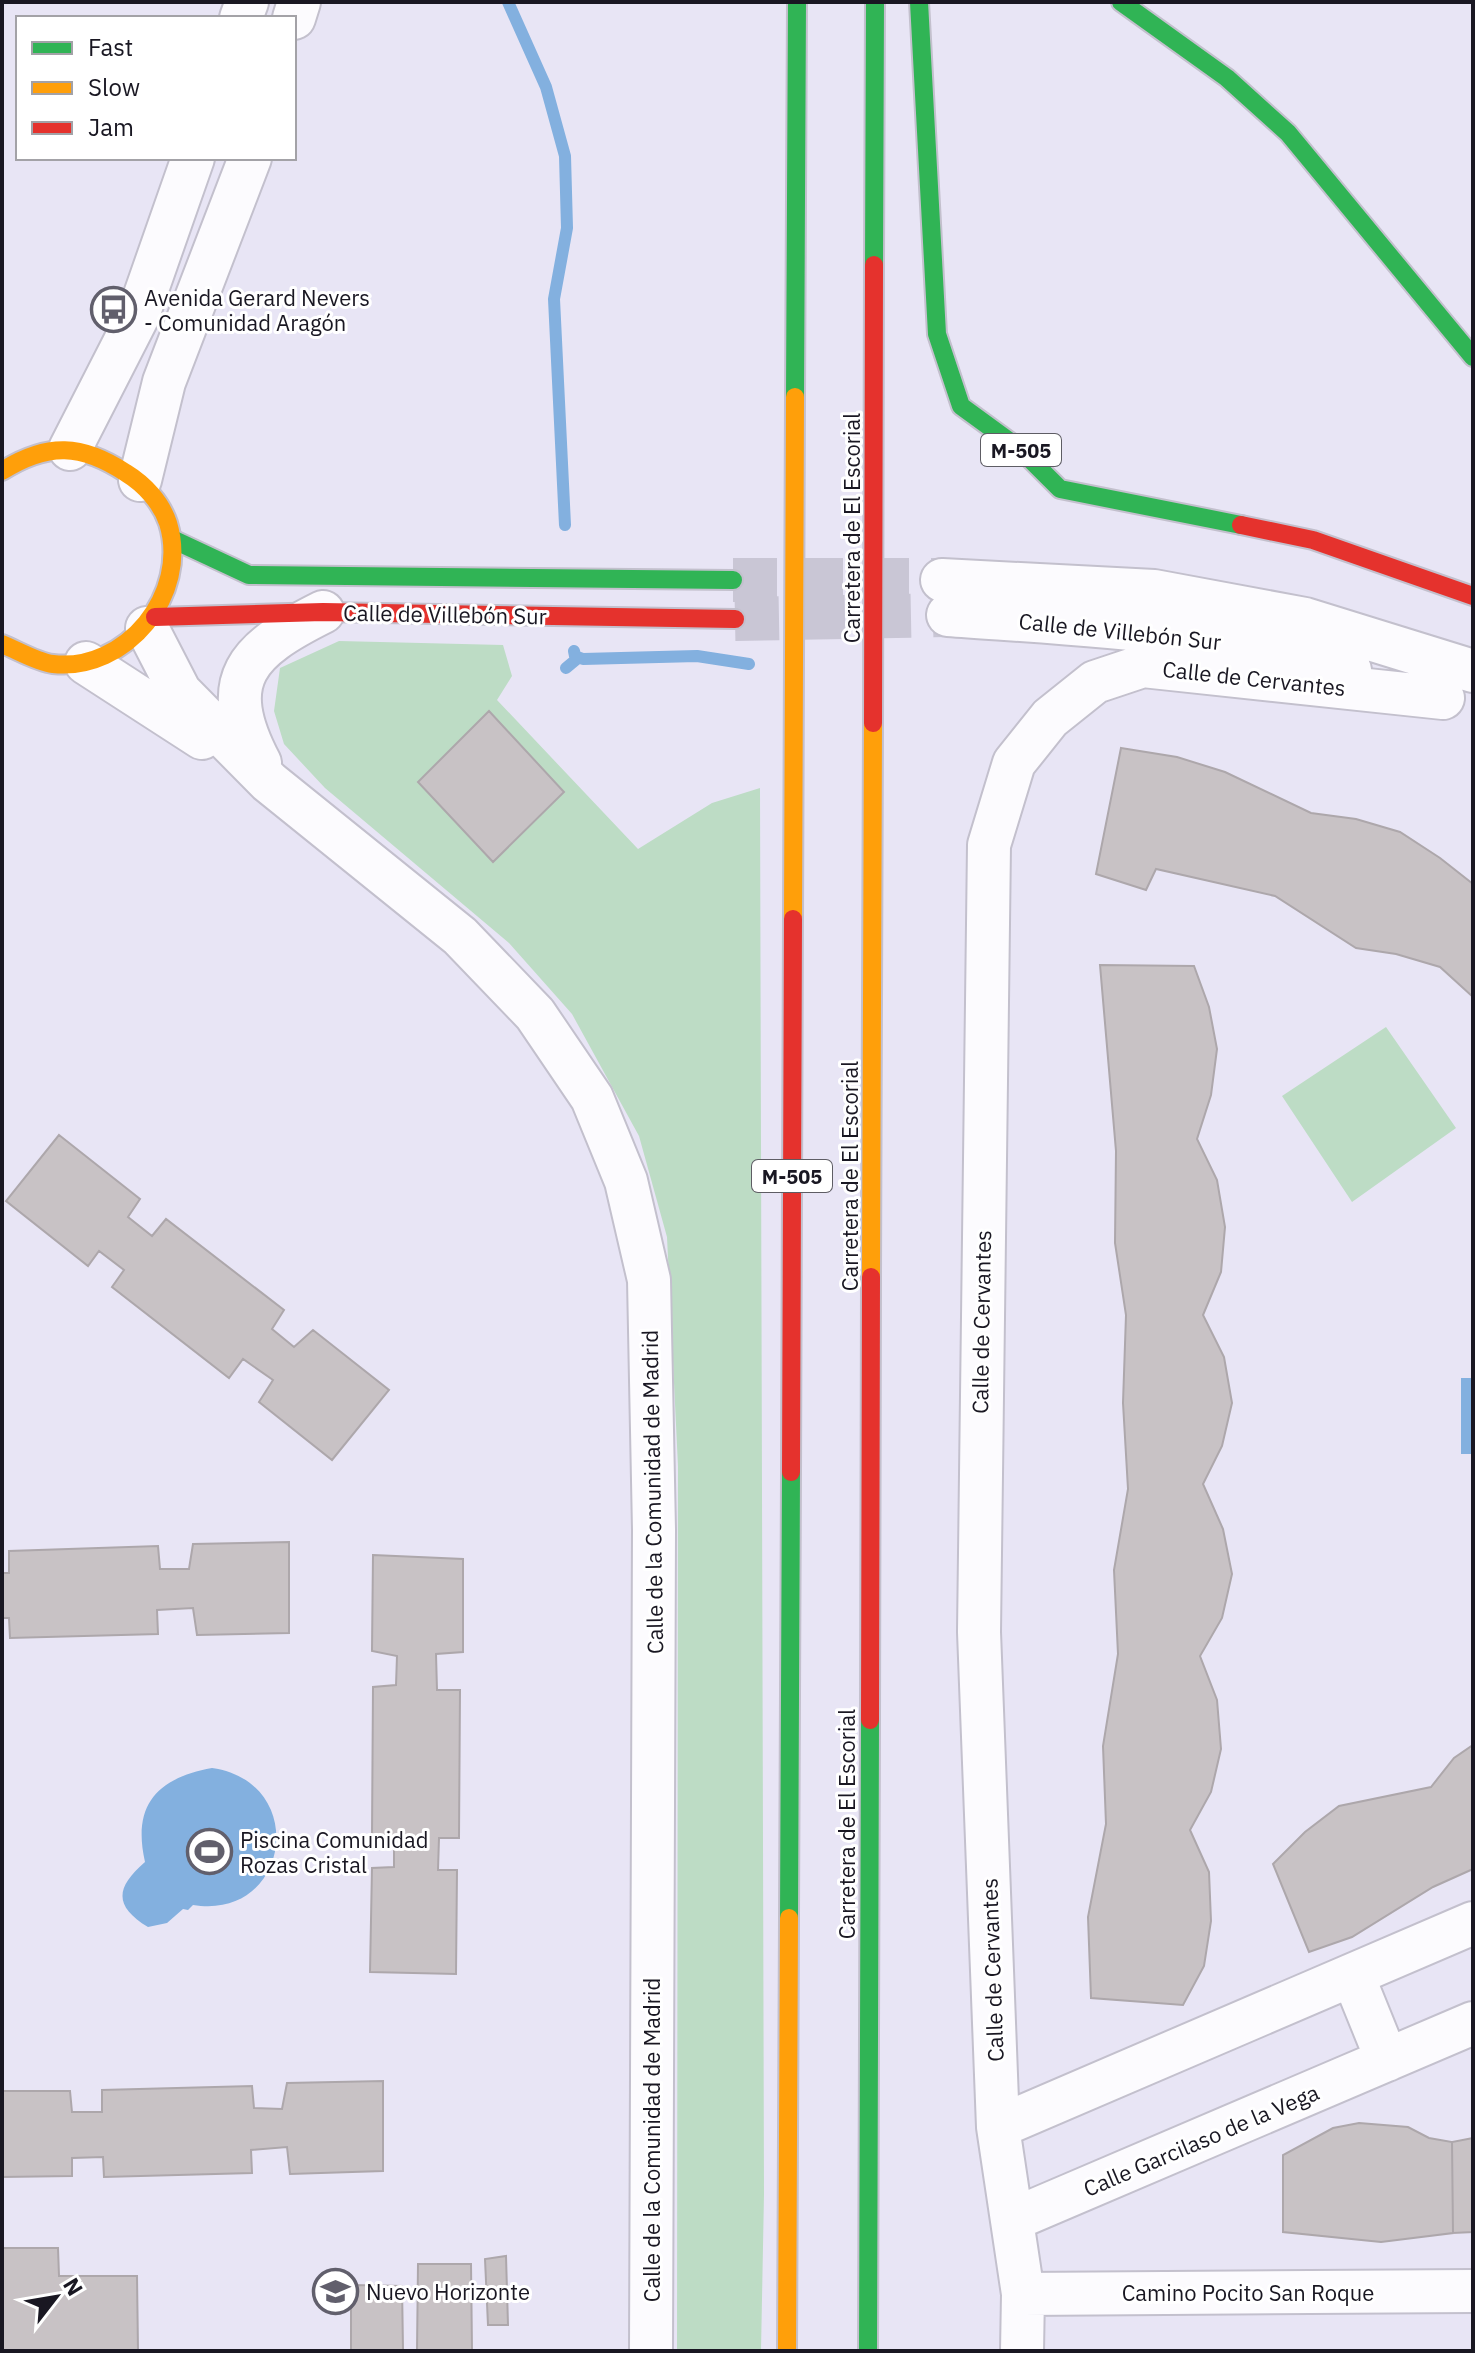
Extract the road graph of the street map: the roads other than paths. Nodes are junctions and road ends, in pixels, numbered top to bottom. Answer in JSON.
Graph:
{"nodes":[{"id":1,"x":797,"y":2,"type":"edge"},
{"id":2,"x":875,"y":2,"type":"edge"},
{"id":3,"x":919,"y":2,"type":"edge"},
{"id":4,"x":1121,"y":2,"type":"edge"},
{"id":5,"x":192,"y":160,"type":"edge"},
{"id":6,"x":249,"y":160,"type":"edge"},
{"id":7,"x":1473,"y":357,"type":"edge"},
{"id":8,"x":893,"y":406,"type":"dead end"},
{"id":9,"x":70,"y":449,"type":"junction"},
{"id":10,"x":2,"y":471,"type":"edge"},
{"id":11,"x":140,"y":480,"type":"junction"},
{"id":12,"x":172,"y":539,"type":"junction"},
{"id":13,"x":733,"y":580,"type":"tunnel mouth"},
{"id":14,"x":1473,"y":596,"type":"edge"},
{"id":15,"x":945,"y":597,"type":"tunnel mouth"},
{"id":16,"x":323,"y":612,"type":"junction"},
{"id":17,"x":735,"y":619,"type":"tunnel mouth"},
{"id":18,"x":151,"y":623,"type":"junction"},
{"id":19,"x":2,"y":644,"type":"edge"},
{"id":20,"x":86,"y":663,"type":"junction"},
{"id":21,"x":1463,"y":693,"type":"edge"},
{"id":22,"x":269,"y":782,"type":"junction"},
{"id":23,"x":873,"y":795,"type":"junction"},
{"id":24,"x":1473,"y":1923,"type":"edge"},
{"id":25,"x":1353,"y":1976,"type":"junction"},
{"id":26,"x":1473,"y":2023,"type":"edge"},
{"id":27,"x":1387,"y":2060,"type":"junction"},
{"id":28,"x":998,"y":2127,"type":"junction"},
{"id":29,"x":1014,"y":2219,"type":"junction"},
{"id":30,"x":1473,"y":2291,"type":"edge"},
{"id":31,"x":1023,"y":2294,"type":"junction"},
{"id":32,"x":651,"y":2351,"type":"edge"},
{"id":33,"x":787,"y":2351,"type":"edge"},
{"id":34,"x":868,"y":2351,"type":"edge"},
{"id":35,"x":1022,"y":2351,"type":"edge"}],
"edges":[{"from":1,"to":33,"type":"main road","number":"M-505"},
{"from":2,"to":23,"type":"main road","name":"Carretera de El Escorial"},
{"from":3,"to":14,"type":"main road","number":"M-505"},
{"from":4,"to":7,"type":"main road"},
{"from":5,"to":9,"type":"street"},
{"from":6,"to":11,"type":"street"},
{"from":8,"to":23,"type":"main road"},
{"from":9,"to":10,"type":"main road"},
{"from":9,"to":11,"type":"main road"},
{"from":11,"to":12,"type":"main road"},
{"from":12,"to":13,"type":"main road","name":"Calle de Villebón Sur"},
{"from":12,"to":18,"type":"main road"},
{"from":15,"to":21,"type":"street","name":"Calle de Villebón Sur"},
{"from":16,"to":17,"type":"main road","name":"Calle de Villebón Sur"},
{"from":16,"to":18,"type":"main road","name":"Calle de Villebón Sur"},
{"from":16,"to":22,"type":"street","name":"Calle de la Comunidad de Madrid"},
{"from":18,"to":20,"type":"main road"},
{"from":18,"to":22,"type":"street","name":"Calle de la Comunidad de Madrid"},
{"from":19,"to":20,"type":"main road"},
{"from":20,"to":22,"type":"street","name":"Calle de la Comunidad de Madrid"},
{"from":21,"to":28,"type":"street","name":"Calle de Cervantes"},
{"from":22,"to":32,"type":"street","name":"Calle de la Comunidad de Madrid"},
{"from":23,"to":34,"type":"main road","name":"Carretera de El Escorial"},
{"from":24,"to":25,"type":"street"},
{"from":25,"to":27,"type":"street"},
{"from":25,"to":28,"type":"street"},
{"from":26,"to":27,"type":"street","name":"Calle Garcilaso de la Vega"},
{"from":27,"to":29,"type":"street","name":"Calle Garcilaso de la Vega"},
{"from":28,"to":29,"type":"street","name":"Calle de Cervantes"},
{"from":29,"to":31,"type":"street","name":"Calle de Cervantes"},
{"from":30,"to":31,"type":"street","name":"Camino Pocito San Roque"},
{"from":31,"to":35,"type":"street","name":"Calle de Cervantes"}]}
